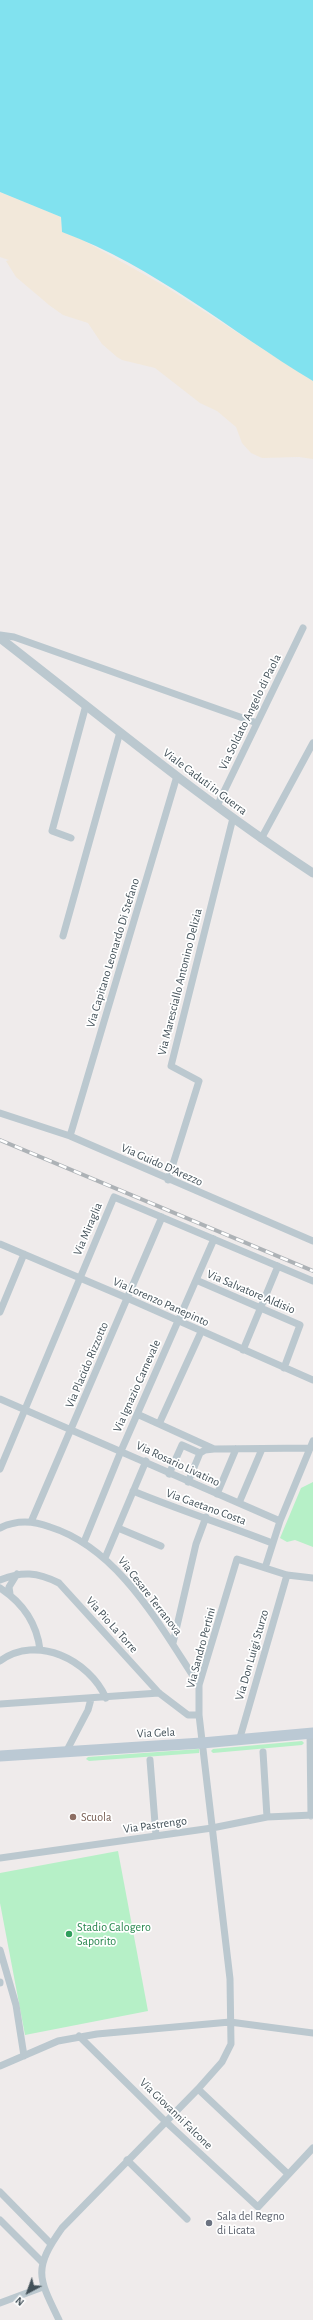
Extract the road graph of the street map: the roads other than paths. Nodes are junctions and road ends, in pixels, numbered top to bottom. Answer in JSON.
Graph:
{"nodes":[{"id":1,"x":303,"y":628,"type":"dead end"},
{"id":2,"x":0,"y":635,"type":"edge"},
{"id":3,"x":0,"y":638,"type":"edge"},
{"id":4,"x":86,"y":705,"type":"junction"},
{"id":5,"x":257,"y":723,"type":"junction"},
{"id":6,"x":120,"y":732,"type":"junction"},
{"id":7,"x":313,"y":743,"type":"edge"},
{"id":8,"x":177,"y":776,"type":"junction"},
{"id":9,"x":217,"y":806,"type":"junction"},
{"id":10,"x":233,"y":818,"type":"junction"},
{"id":11,"x":71,"y":838,"type":"dead end"},
{"id":12,"x":261,"y":839,"type":"junction"},
{"id":13,"x":313,"y":873,"type":"edge"},
{"id":14,"x":63,"y":936,"type":"dead end"},
{"id":15,"x":0,"y":1113,"type":"edge"},
{"id":16,"x":70,"y":1136,"type":"junction"},
{"id":17,"x":168,"y":1180,"type":"junction"},
{"id":18,"x":162,"y":1217,"type":"junction"},
{"id":19,"x":214,"y":1239,"type":"junction"},
{"id":20,"x":313,"y":1241,"type":"edge"},
{"id":21,"x":0,"y":1244,"type":"edge"},
{"id":22,"x":24,"y":1254,"type":"junction"},
{"id":23,"x":278,"y":1266,"type":"junction"},
{"id":24,"x":80,"y":1278,"type":"junction"},
{"id":25,"x":196,"y":1280,"type":"junction"},
{"id":26,"x":313,"y":1281,"type":"edge"},
{"id":27,"x":127,"y":1298,"type":"junction"},
{"id":28,"x":260,"y":1308,"type":"junction"},
{"id":29,"x":0,"y":1312,"type":"edge"},
{"id":30,"x":178,"y":1322,"type":"junction"},
{"id":31,"x":201,"y":1332,"type":"junction"},
{"id":32,"x":243,"y":1350,"type":"junction"},
{"id":33,"x":284,"y":1368,"type":"junction"},
{"id":34,"x":313,"y":1380,"type":"edge"},
{"id":35,"x":0,"y":1399,"type":"edge"},
{"id":36,"x":25,"y":1409,"type":"junction"},
{"id":37,"x":137,"y":1414,"type":"junction"},
{"id":38,"x":159,"y":1424,"type":"junction"},
{"id":39,"x":72,"y":1430,"type":"junction"},
{"id":40,"x":312,"y":1444,"type":"edge"},
{"id":41,"x":262,"y":1448,"type":"junction"},
{"id":42,"x":214,"y":1449,"type":"junction"},
{"id":43,"x":236,"y":1449,"type":"junction"},
{"id":44,"x":121,"y":1450,"type":"junction"},
{"id":45,"x":200,"y":1453,"type":"junction"},
{"id":46,"x":146,"y":1461,"type":"junction"},
{"id":47,"x":0,"y":1469,"type":"edge"},
{"id":48,"x":169,"y":1474,"type":"junction"},
{"id":49,"x":188,"y":1482,"type":"junction"},
{"id":50,"x":133,"y":1491,"type":"junction"},
{"id":51,"x":217,"y":1494,"type":"junction"},
{"id":52,"x":239,"y":1503,"type":"junction"},
{"id":53,"x":206,"y":1517,"type":"junction"},
{"id":54,"x":280,"y":1521,"type":"junction"},
{"id":55,"x":31,"y":1522,"type":"junction"},
{"id":56,"x":0,"y":1528,"type":"edge"},
{"id":57,"x":118,"y":1528,"type":"junction"},
{"id":58,"x":84,"y":1542,"type":"junction"},
{"id":59,"x":272,"y":1543,"type":"junction"},
{"id":60,"x":162,"y":1546,"type":"dead end"},
{"id":61,"x":105,"y":1558,"type":"junction"},
{"id":62,"x":265,"y":1568,"type":"junction"},
{"id":63,"x":17,"y":1574,"type":"junction"},
{"id":64,"x":286,"y":1575,"type":"junction"},
{"id":65,"x":313,"y":1578,"type":"edge"},
{"id":66,"x":0,"y":1580,"type":"edge"},
{"id":67,"x":0,"y":1588,"type":"edge"},
{"id":68,"x":10,"y":1594,"type":"junction"},
{"id":69,"x":173,"y":1643,"type":"junction"},
{"id":70,"x":40,"y":1650,"type":"junction"},
{"id":71,"x":0,"y":1661,"type":"edge"},
{"id":72,"x":200,"y":1685,"type":"junction"},
{"id":73,"x":160,"y":1693,"type":"junction"},
{"id":74,"x":106,"y":1698,"type":"junction"},
{"id":75,"x":92,"y":1699,"type":"junction"},
{"id":76,"x":0,"y":1704,"type":"edge"},
{"id":77,"x":199,"y":1715,"type":"junction"},
{"id":78,"x":311,"y":1733,"type":"edge"},
{"id":79,"x":239,"y":1741,"type":"junction"},
{"id":80,"x":202,"y":1743,"type":"junction"},
{"id":81,"x":66,"y":1752,"type":"junction"},
{"id":82,"x":263,"y":1752,"type":"dead end"},
{"id":83,"x":0,"y":1756,"type":"edge"},
{"id":84,"x":150,"y":1760,"type":"dead end"},
{"id":85,"x":312,"y":1816,"type":"edge"},
{"id":86,"x":267,"y":1817,"type":"junction"},
{"id":87,"x":212,"y":1828,"type":"junction"},
{"id":88,"x":156,"y":1836,"type":"junction"},
{"id":89,"x":0,"y":1857,"type":"edge"},
{"id":90,"x":0,"y":1950,"type":"edge"},
{"id":91,"x":230,"y":2022,"type":"junction"},
{"id":92,"x":313,"y":2033,"type":"edge"},
{"id":93,"x":79,"y":2036,"type":"junction"},
{"id":94,"x":24,"y":2056,"type":"junction"},
{"id":95,"x":0,"y":2066,"type":"edge"},
{"id":96,"x":198,"y":2089,"type":"junction"},
{"id":97,"x":166,"y":2121,"type":"junction"},
{"id":98,"x":313,"y":2148,"type":"edge"},
{"id":99,"x":127,"y":2160,"type":"junction"},
{"id":100,"x":288,"y":2174,"type":"junction"},
{"id":101,"x":0,"y":2192,"type":"edge"},
{"id":102,"x":187,"y":2219,"type":"dead end"},
{"id":103,"x":0,"y":2220,"type":"edge"},
{"id":104,"x":51,"y":2244,"type":"junction"},
{"id":105,"x":42,"y":2262,"type":"junction"},
{"id":106,"x":43,"y":2287,"type":"junction"},
{"id":107,"x":0,"y":2303,"type":"edge"},
{"id":108,"x":59,"y":2320,"type":"edge"}],
"edges":[{"from":1,"to":5,"type":"street","name":"Via Soldato Angelo di Paola"},
{"from":2,"to":5,"type":"street"},
{"from":3,"to":4,"type":"street","name":"Viale Caduti in Guerra"},
{"from":4,"to":6,"type":"street","name":"Viale Caduti in Guerra"},
{"from":4,"to":11,"type":"street"},
{"from":5,"to":9,"type":"street","name":"Via Soldato Angelo di Paola"},
{"from":6,"to":8,"type":"street","name":"Viale Caduti in Guerra"},
{"from":6,"to":14,"type":"street"},
{"from":7,"to":12,"type":"street"},
{"from":8,"to":9,"type":"street","name":"Viale Caduti in Guerra"},
{"from":8,"to":16,"type":"street","name":"Via Capitano Leonardo Di Stefano"},
{"from":9,"to":10,"type":"street","name":"Viale Caduti in Guerra"},
{"from":10,"to":12,"type":"street","name":"Viale Caduti in Guerra"},
{"from":10,"to":17,"type":"street","name":"Via Maresciallo Antonino Delizia"},
{"from":12,"to":13,"type":"street","name":"Viale Caduti in Guerra"},
{"from":15,"to":16,"type":"street","name":"Via Guido D'Arezzo"},
{"from":16,"to":17,"type":"street","name":"Via Guido D'Arezzo"},
{"from":17,"to":20,"type":"street","name":"Via Guido D'Arezzo"},
{"from":18,"to":19,"type":"street","name":"Via Miraglia"},
{"from":18,"to":24,"type":"street","name":"Via Miraglia"},
{"from":18,"to":27,"type":"street","name":"Via Placido Rizzotto"},
{"from":19,"to":23,"type":"street","name":"Via Miraglia"},
{"from":19,"to":25,"type":"street","name":"Via Ignazio Carnevale"},
{"from":21,"to":22,"type":"street","name":"Via Lorenzo Panepinto"},
{"from":22,"to":24,"type":"street","name":"Via Lorenzo Panepinto"},
{"from":22,"to":29,"type":"street"},
{"from":23,"to":26,"type":"street","name":"Via Miraglia"},
{"from":23,"to":28,"type":"street"},
{"from":24,"to":27,"type":"street","name":"Via Lorenzo Panepinto"},
{"from":24,"to":36,"type":"street","name":"Via Miraglia"},
{"from":25,"to":28,"type":"street","name":"Via Salvatore Aldisio"},
{"from":25,"to":30,"type":"street","name":"Via Ignazio Carnevale"},
{"from":27,"to":30,"type":"street","name":"Via Lorenzo Panepinto"},
{"from":27,"to":39,"type":"street","name":"Via Placido Rizzotto"},
{"from":28,"to":32,"type":"street"},
{"from":28,"to":33,"type":"street","name":"Via Salvatore Aldisio"},
{"from":30,"to":31,"type":"street","name":"Via Lorenzo Panepinto"},
{"from":30,"to":37,"type":"street","name":"Via Ignazio Carnevale"},
{"from":31,"to":32,"type":"street","name":"Via Lorenzo Panepinto"},
{"from":31,"to":38,"type":"street"},
{"from":32,"to":33,"type":"street","name":"Via Lorenzo Panepinto"},
{"from":33,"to":34,"type":"street","name":"Via Lorenzo Panepinto"},
{"from":35,"to":36,"type":"street","name":"Via Rosario Livatino"},
{"from":36,"to":39,"type":"street","name":"Via Rosario Livatino"},
{"from":36,"to":47,"type":"street","name":"Via Miraglia"},
{"from":37,"to":38,"type":"street"},
{"from":37,"to":44,"type":"street","name":"Via Ignazio Carnevale"},
{"from":38,"to":42,"type":"street"},
{"from":39,"to":44,"type":"street","name":"Via Rosario Livatino"},
{"from":39,"to":55,"type":"street","name":"Via Placido Rizzotto"},
{"from":40,"to":41,"type":"street"},
{"from":40,"to":54,"type":"street"},
{"from":41,"to":43,"type":"street"},
{"from":41,"to":52,"type":"street"},
{"from":42,"to":43,"type":"street"},
{"from":42,"to":45,"type":"street"},
{"from":43,"to":51,"type":"street"},
{"from":44,"to":46,"type":"street","name":"Via Rosario Livatino"},
{"from":44,"to":58,"type":"street","name":"Via Ignazio Carnevale"},
{"from":45,"to":48,"type":"street"},
{"from":45,"to":49,"type":"street"},
{"from":46,"to":48,"type":"street","name":"Via Rosario Livatino"},
{"from":46,"to":50,"type":"street"},
{"from":48,"to":49,"type":"street","name":"Via Rosario Livatino"},
{"from":49,"to":51,"type":"street","name":"Via Rosario Livatino"},
{"from":50,"to":53,"type":"street","name":"Via Gaetano Costa"},
{"from":50,"to":57,"type":"street"},
{"from":51,"to":52,"type":"street","name":"Via Rosario Livatino"},
{"from":52,"to":54,"type":"street","name":"Via Rosario Livatino"},
{"from":53,"to":59,"type":"street","name":"Via Gaetano Costa"},
{"from":53,"to":69,"type":"street"},
{"from":54,"to":59,"type":"street"},
{"from":55,"to":56,"type":"street","name":"Via Cesare Terranova"},
{"from":55,"to":58,"type":"street","name":"Via Cesare Terranova"},
{"from":57,"to":60,"type":"street"},
{"from":57,"to":61,"type":"street"},
{"from":58,"to":61,"type":"street","name":"Via Cesare Terranova"},
{"from":59,"to":62,"type":"street"},
{"from":61,"to":69,"type":"street","name":"Via Cesare Terranova"},
{"from":62,"to":64,"type":"street"},
{"from":62,"to":72,"type":"street","name":"Via Sandro Pertini"},
{"from":63,"to":66,"type":"street","name":"Via Pio La Torre"},
{"from":63,"to":68,"type":"street"},
{"from":63,"to":73,"type":"street","name":"Via Pio La Torre"},
{"from":64,"to":65,"type":"street"},
{"from":64,"to":79,"type":"street","name":"Via Don Luigi Sturzo"},
{"from":67,"to":68,"type":"street"},
{"from":68,"to":70,"type":"street"},
{"from":69,"to":72,"type":"street","name":"Via Cesare Terranova"},
{"from":70,"to":71,"type":"street"},
{"from":70,"to":74,"type":"street"},
{"from":72,"to":77,"type":"street","name":"Via Sandro Pertini"},
{"from":73,"to":74,"type":"street"},
{"from":73,"to":77,"type":"street","name":"Via Pio La Torre"},
{"from":74,"to":75,"type":"street"},
{"from":75,"to":76,"type":"street"},
{"from":75,"to":81,"type":"street"},
{"from":77,"to":80,"type":"street","name":"Via Sandro Pertini"},
{"from":78,"to":79,"type":"main road","name":"Via Gela"},
{"from":78,"to":85,"type":"street"},
{"from":79,"to":80,"type":"main road","name":"Via Gela"},
{"from":80,"to":81,"type":"main road","name":"Via Gela"},
{"from":80,"to":87,"type":"street","name":"Via Sandro Pertini"},
{"from":81,"to":83,"type":"main road","name":"Via Gela"},
{"from":82,"to":86,"type":"street"},
{"from":84,"to":88,"type":"street"},
{"from":85,"to":86,"type":"street","name":"Via Pastrengo"},
{"from":86,"to":87,"type":"street","name":"Via Pastrengo"},
{"from":87,"to":88,"type":"street","name":"Via Pastrengo"},
{"from":87,"to":91,"type":"street","name":"Via Sandro Pertini"},
{"from":88,"to":89,"type":"street","name":"Via Pastrengo"},
{"from":90,"to":94,"type":"street"},
{"from":91,"to":92,"type":"street"},
{"from":91,"to":93,"type":"street"},
{"from":91,"to":96,"type":"street","name":"Via Sandro Pertini"},
{"from":93,"to":94,"type":"street"},
{"from":93,"to":97,"type":"street","name":"Via Giovanni Falcone"},
{"from":94,"to":95,"type":"street"},
{"from":96,"to":97,"type":"street","name":"Via Sandro Pertini"},
{"from":96,"to":100,"type":"street"},
{"from":97,"to":99,"type":"street","name":"Via Sandro Pertini"},
{"from":97,"to":100,"type":"street","name":"Via Giovanni Falcone"},
{"from":98,"to":100,"type":"street"},
{"from":99,"to":102,"type":"street"},
{"from":99,"to":104,"type":"street","name":"Via Sandro Pertini"},
{"from":101,"to":104,"type":"street"},
{"from":103,"to":105,"type":"street"},
{"from":104,"to":105,"type":"street","name":"Via Sandro Pertini"},
{"from":105,"to":106,"type":"street"},
{"from":106,"to":107,"type":"street"},
{"from":106,"to":108,"type":"street"}]}
